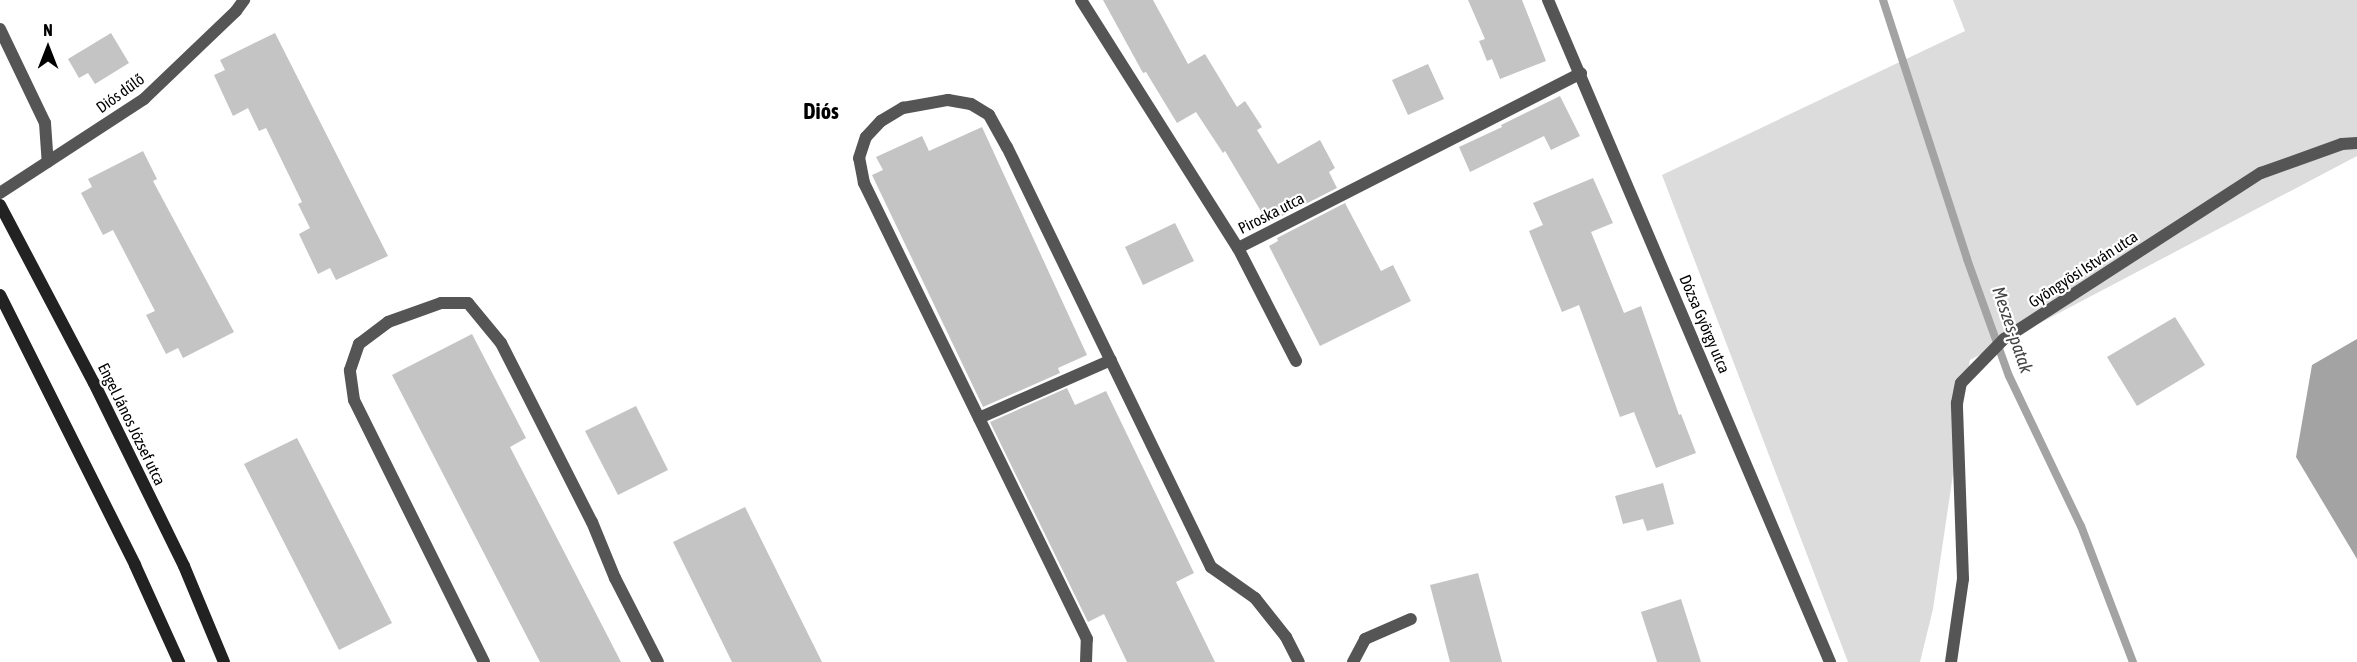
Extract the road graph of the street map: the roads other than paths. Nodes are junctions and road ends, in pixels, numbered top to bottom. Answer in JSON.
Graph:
{"nodes":[{"id":1,"x":244,"y":0,"type":"edge"},
{"id":2,"x":1081,"y":0,"type":"edge"},
{"id":3,"x":1548,"y":0,"type":"edge"},
{"id":4,"x":0,"y":28,"type":"edge"},
{"id":5,"x":1581,"y":73,"type":"junction"},
{"id":6,"x":2357,"y":143,"type":"edge"},
{"id":7,"x":48,"y":162,"type":"junction"},
{"id":8,"x":0,"y":193,"type":"edge"},
{"id":9,"x":0,"y":205,"type":"edge"},
{"id":10,"x":1238,"y":248,"type":"junction"},
{"id":11,"x":0,"y":295,"type":"edge"},
{"id":12,"x":1110,"y":360,"type":"junction"},
{"id":13,"x":1296,"y":361,"type":"dead end"},
{"id":14,"x":979,"y":418,"type":"junction"},
{"id":15,"x":1411,"y":619,"type":"dead end"},
{"id":16,"x":178,"y":662,"type":"edge"},
{"id":17,"x":224,"y":662,"type":"edge"},
{"id":18,"x":484,"y":662,"type":"edge"},
{"id":19,"x":658,"y":662,"type":"edge"},
{"id":20,"x":1086,"y":662,"type":"edge"},
{"id":21,"x":1299,"y":662,"type":"edge"},
{"id":22,"x":1353,"y":662,"type":"edge"},
{"id":23,"x":1830,"y":662,"type":"edge"},
{"id":24,"x":1951,"y":662,"type":"edge"}],
"edges":[{"from":1,"to":7,"type":"street","name":"Diós dűlő"},
{"from":2,"to":10,"type":"street","name":"Piroska utca"},
{"from":3,"to":5,"type":"street","name":"Dózsa György utca"},
{"from":4,"to":7,"type":"street"},
{"from":5,"to":10,"type":"street","name":"Piroska utca"},
{"from":5,"to":23,"type":"street","name":"Dózsa György utca"},
{"from":6,"to":24,"type":"street","name":"Gyöngyösi István utca"},
{"from":7,"to":8,"type":"street","name":"Diós dűlő"},
{"from":9,"to":17,"type":"street","name":"Engel János József utca"},
{"from":10,"to":13,"type":"street"},
{"from":11,"to":16,"type":"street"},
{"from":12,"to":14,"type":"street"},
{"from":12,"to":14,"type":"street"},
{"from":12,"to":21,"type":"street"},
{"from":14,"to":20,"type":"street"},
{"from":15,"to":22,"type":"street"},
{"from":18,"to":19,"type":"street"}]}
